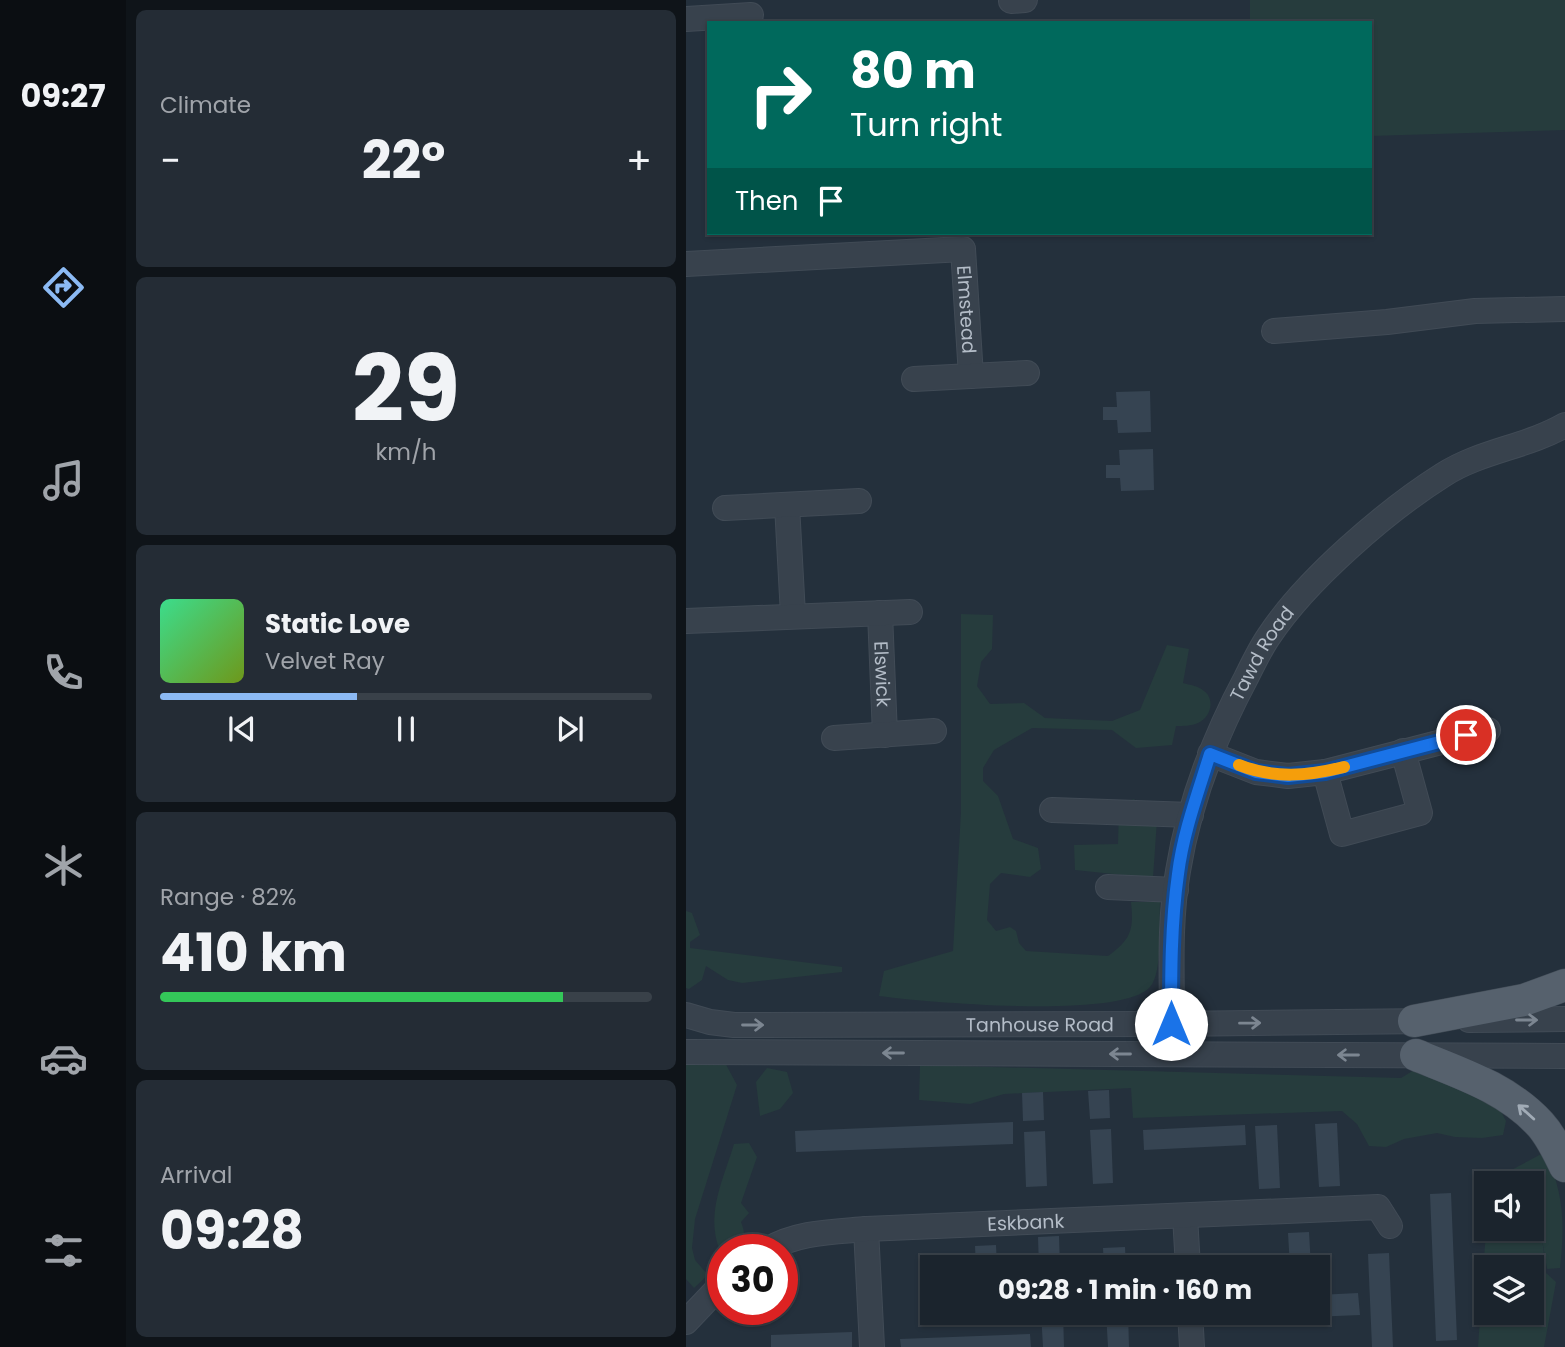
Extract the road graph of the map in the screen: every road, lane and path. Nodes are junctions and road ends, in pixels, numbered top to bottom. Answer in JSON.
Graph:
{"nodes":[{"id":1,"x":751,"y":15,"type":"dead end"},
{"id":2,"x":686,"y":19,"type":"edge"},
{"id":3,"x":872,"y":244,"type":"edge"},
{"id":4,"x":686,"y":264,"type":"edge"},
{"id":5,"x":1565,"y":309,"type":"edge"},
{"id":6,"x":1274,"y":331,"type":"dead end"},
{"id":7,"x":1027,"y":373,"type":"dead end"},
{"id":8,"x":971,"y":376,"type":"junction"},
{"id":9,"x":914,"y":379,"type":"dead end"},
{"id":10,"x":1565,"y":425,"type":"edge"},
{"id":11,"x":859,"y":501,"type":"dead end"},
{"id":12,"x":787,"y":505,"type":"junction"},
{"id":13,"x":724,"y":509,"type":"dead end"},
{"id":14,"x":910,"y":612,"type":"dead end"},
{"id":15,"x":880,"y":613,"type":"junction"},
{"id":16,"x":793,"y":615,"type":"junction"},
{"id":17,"x":686,"y":621,"type":"edge"},
{"id":18,"x":1488,"y":730,"type":"dead end"},
{"id":19,"x":934,"y":731,"type":"dead end"},
{"id":20,"x":885,"y":735,"type":"junction"},
{"id":21,"x":834,"y":738,"type":"dead end"},
{"id":22,"x":1403,"y":751,"type":"junction"},
{"id":23,"x":1210,"y":754,"type":"junction"},
{"id":24,"x":1325,"y":772,"type":"junction"},
{"id":25,"x":1052,"y":810,"type":"dead end"},
{"id":26,"x":1191,"y":815,"type":"junction"},
{"id":27,"x":1108,"y":887,"type":"dead end"},
{"id":28,"x":1176,"y":890,"type":"junction"},
{"id":29,"x":1565,"y":985,"type":"edge"},
{"id":30,"x":686,"y":1015,"type":"edge"},
{"id":31,"x":1565,"y":1020,"type":"edge"},
{"id":32,"x":1414,"y":1021,"type":"junction"},
{"id":33,"x":1171,"y":1024,"type":"junction"},
{"id":34,"x":686,"y":1052,"type":"edge"},
{"id":35,"x":1416,"y":1055,"type":"junction"},
{"id":36,"x":1565,"y":1056,"type":"edge"},
{"id":37,"x":1565,"y":1167,"type":"edge"},
{"id":38,"x":1185,"y":1216,"type":"junction"},
{"id":39,"x":1390,"y":1226,"type":"dead end"},
{"id":40,"x":866,"y":1229,"type":"junction"},
{"id":41,"x":798,"y":1237,"type":"edge"},
{"id":42,"x":1187,"y":1255,"type":"edge"},
{"id":43,"x":707,"y":1300,"type":"edge"},
{"id":44,"x":686,"y":1322,"type":"edge"},
{"id":45,"x":1191,"y":1325,"type":"edge"},
{"id":46,"x":872,"y":1347,"type":"edge"},
{"id":47,"x":1192,"y":1347,"type":"edge"}],
"edges":[{"from":1,"to":2,"type":"street"},
{"from":3,"to":4,"type":"street","name":"Elmstead"},
{"from":3,"to":8,"type":"street","name":"Elmstead"},
{"from":5,"to":6,"type":"street"},
{"from":7,"to":8,"type":"street","name":"Elmstead"},
{"from":8,"to":9,"type":"street","name":"Elmstead"},
{"from":10,"to":23,"type":"street","name":"Tawd Road"},
{"from":11,"to":12,"type":"street"},
{"from":12,"to":13,"type":"street"},
{"from":12,"to":16,"type":"street"},
{"from":14,"to":15,"type":"street","name":"Elswick"},
{"from":15,"to":16,"type":"street","name":"Elswick"},
{"from":15,"to":20,"type":"street","name":"Elswick"},
{"from":16,"to":17,"type":"street","name":"Elswick"},
{"from":18,"to":22,"type":"street"},
{"from":19,"to":20,"type":"street","name":"Elswick"},
{"from":20,"to":21,"type":"street","name":"Elswick"},
{"from":22,"to":24,"type":"street"},
{"from":22,"to":24,"type":"street"},
{"from":23,"to":24,"type":"street"},
{"from":23,"to":26,"type":"street","name":"Tawd Road"},
{"from":25,"to":26,"type":"street"},
{"from":26,"to":28,"type":"street","name":"Tawd Road"},
{"from":27,"to":28,"type":"street"},
{"from":28,"to":33,"type":"street","name":"Tawd Road"},
{"from":29,"to":32,"type":"main road"},
{"from":30,"to":33,"type":"street","name":"Tanhouse Road","one_way":true},
{"from":32,"to":31,"type":"street","name":"Tanhouse Road","one_way":true},
{"from":33,"to":32,"type":"street","name":"Tanhouse Road","one_way":true},
{"from":35,"to":34,"type":"street","name":"Tanhouse Road","one_way":true},
{"from":35,"to":36,"type":"street","name":"Tanhouse Road"},
{"from":37,"to":35,"type":"main road","one_way":true},
{"from":38,"to":39,"type":"street","name":"Eskbank"},
{"from":38,"to":40,"type":"street","name":"Eskbank"},
{"from":38,"to":42,"type":"street"},
{"from":40,"to":41,"type":"street","name":"Eskbank"},
{"from":40,"to":46,"type":"street"},
{"from":43,"to":44,"type":"street"},
{"from":45,"to":47,"type":"street"}]}
